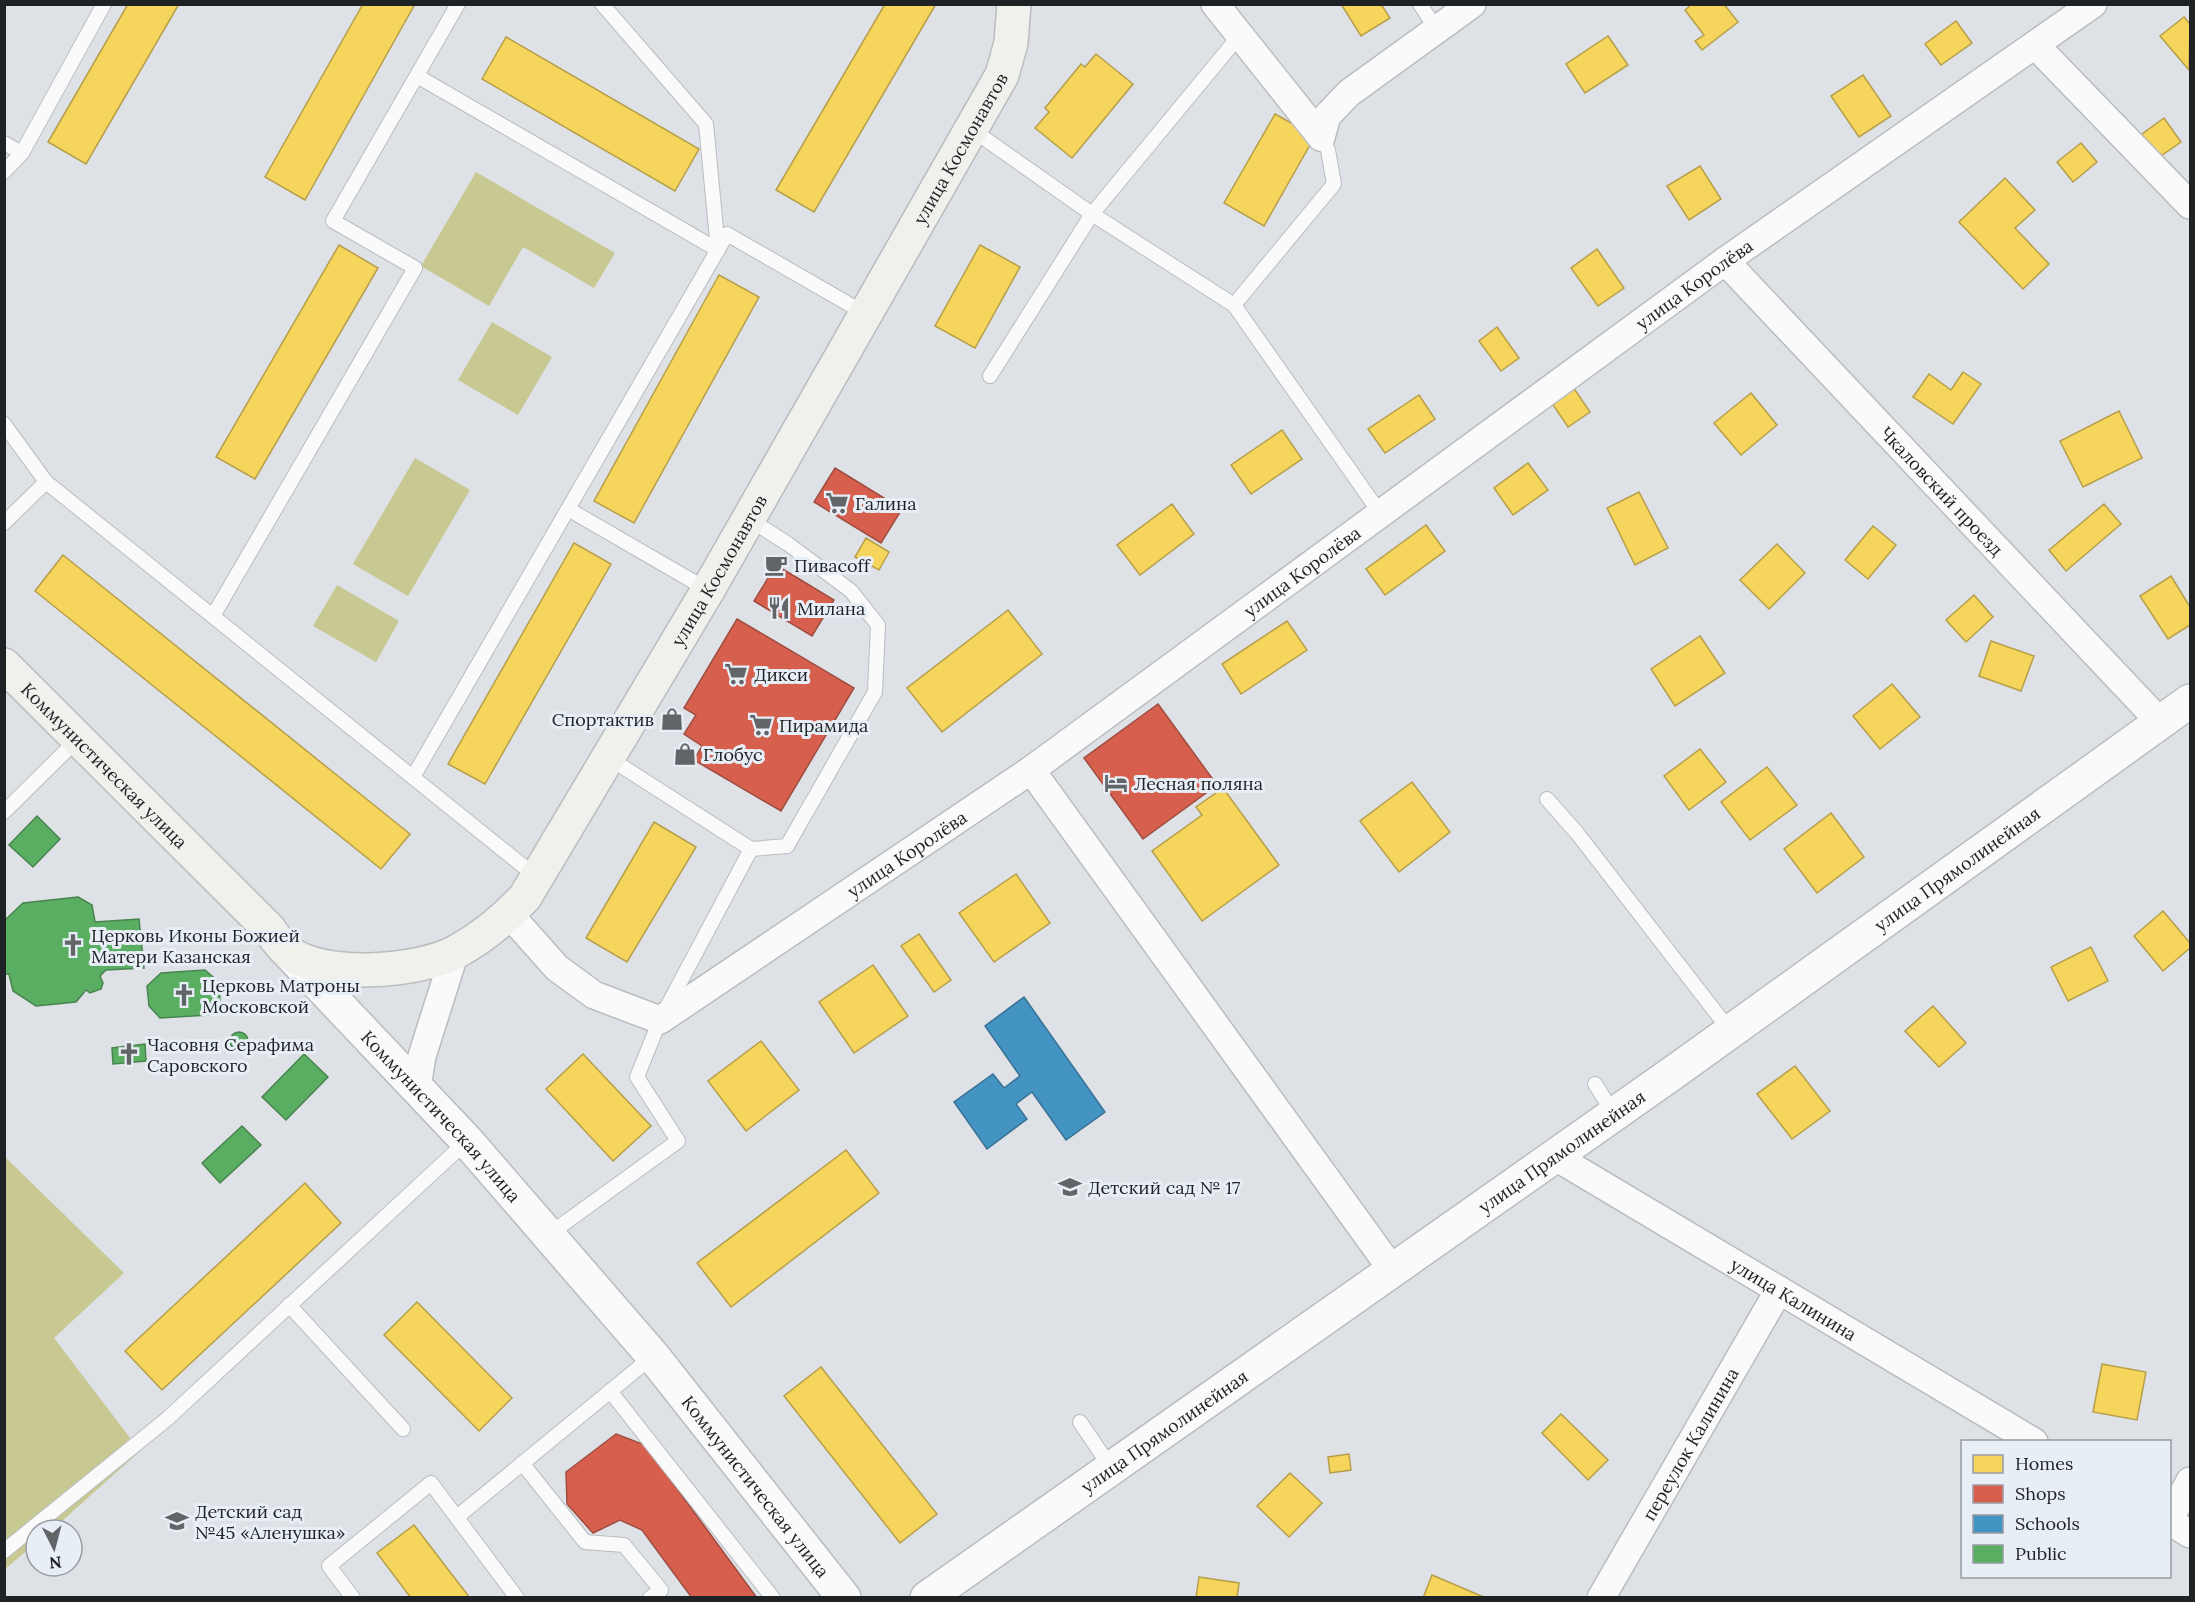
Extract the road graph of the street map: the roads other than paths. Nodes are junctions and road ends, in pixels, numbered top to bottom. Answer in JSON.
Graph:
{"nodes":[{"id":1,"x":104,"y":4,"type":"edge"},
{"id":2,"x":458,"y":4,"type":"edge"},
{"id":3,"x":602,"y":4,"type":"edge"},
{"id":4,"x":1014,"y":4,"type":"edge"},
{"id":5,"x":1215,"y":4,"type":"edge"},
{"id":6,"x":1419,"y":4,"type":"edge"},
{"id":7,"x":1472,"y":4,"type":"edge"},
{"id":8,"x":2093,"y":4,"type":"edge"},
{"id":9,"x":1436,"y":29,"type":"junction"},
{"id":10,"x":1240,"y":35,"type":"junction"},
{"id":11,"x":2036,"y":45,"type":"junction"},
{"id":12,"x":417,"y":76,"type":"junction"},
{"id":13,"x":972,"y":129,"type":"junction"},
{"id":14,"x":1321,"y":137,"type":"junction"},
{"id":15,"x":4,"y":143,"type":"edge"},
{"id":16,"x":22,"y":153,"type":"junction"},
{"id":17,"x":4,"y":172,"type":"edge"},
{"id":18,"x":2190,"y":206,"type":"edge"},
{"id":19,"x":1092,"y":214,"type":"junction"},
{"id":20,"x":718,"y":250,"type":"junction"},
{"id":21,"x":1725,"y":261,"type":"junction"},
{"id":22,"x":1234,"y":305,"type":"junction"},
{"id":23,"x":866,"y":314,"type":"junction"},
{"id":24,"x":990,"y":376,"type":"dead end"},
{"id":25,"x":4,"y":424,"type":"edge"},
{"id":26,"x":46,"y":482,"type":"junction"},
{"id":27,"x":568,"y":509,"type":"junction"},
{"id":28,"x":1380,"y":513,"type":"junction"},
{"id":29,"x":749,"y":519,"type":"junction"},
{"id":30,"x":4,"y":523,"type":"edge"},
{"id":31,"x":708,"y":590,"type":"junction"},
{"id":32,"x":213,"y":616,"type":"junction"},
{"id":33,"x":4,"y":665,"type":"edge"},
{"id":34,"x":2190,"y":701,"type":"edge"},
{"id":35,"x":2160,"y":722,"type":"junction"},
{"id":36,"x":78,"y":739,"type":"junction"},
{"id":37,"x":609,"y":758,"type":"junction"},
{"id":38,"x":1031,"y":770,"type":"junction"},
{"id":39,"x":412,"y":777,"type":"junction"},
{"id":40,"x":1547,"y":799,"type":"dead end"},
{"id":41,"x":4,"y":812,"type":"edge"},
{"id":42,"x":752,"y":849,"type":"junction"},
{"id":43,"x":538,"y":878,"type":"junction"},
{"id":44,"x":509,"y":914,"type":"junction"},
{"id":45,"x":287,"y":951,"type":"junction"},
{"id":46,"x":455,"y":952,"type":"junction"},
{"id":47,"x":660,"y":1020,"type":"junction"},
{"id":48,"x":1731,"y":1032,"type":"junction"},
{"id":49,"x":1595,"y":1084,"type":"dead end"},
{"id":50,"x":417,"y":1087,"type":"junction"},
{"id":51,"x":1614,"y":1114,"type":"junction"},
{"id":52,"x":467,"y":1141,"type":"junction"},
{"id":53,"x":1554,"y":1156,"type":"junction"},
{"id":54,"x":548,"y":1235,"type":"junction"},
{"id":55,"x":1393,"y":1271,"type":"junction"},
{"id":56,"x":1779,"y":1290,"type":"junction"},
{"id":57,"x":289,"y":1305,"type":"junction"},
{"id":58,"x":653,"y":1356,"type":"junction"},
{"id":59,"x":610,"y":1391,"type":"junction"},
{"id":60,"x":1080,"y":1422,"type":"dead end"},
{"id":61,"x":403,"y":1429,"type":"dead end"},
{"id":62,"x":2031,"y":1440,"type":"edge"},
{"id":63,"x":522,"y":1463,"type":"junction"},
{"id":64,"x":1112,"y":1468,"type":"junction"},
{"id":65,"x":2190,"y":1482,"type":"edge"},
{"id":66,"x":2171,"y":1516,"type":"edge"},
{"id":67,"x":456,"y":1517,"type":"junction"},
{"id":68,"x":2171,"y":1521,"type":"edge"},
{"id":69,"x":2190,"y":1534,"type":"edge"},
{"id":70,"x":4,"y":1551,"type":"edge"},
{"id":71,"x":353,"y":1598,"type":"edge"},
{"id":72,"x":517,"y":1598,"type":"edge"},
{"id":73,"x":650,"y":1598,"type":"edge"},
{"id":74,"x":773,"y":1598,"type":"edge"},
{"id":75,"x":844,"y":1598,"type":"edge"},
{"id":76,"x":927,"y":1598,"type":"edge"},
{"id":77,"x":1601,"y":1598,"type":"edge"}],
"edges":[{"from":1,"to":16,"type":"lane"},
{"from":2,"to":12,"type":"lane"},
{"from":3,"to":20,"type":"lane"},
{"from":4,"to":13,"type":"main road","name":"улица Космонавтов"},
{"from":5,"to":10,"type":"street"},
{"from":6,"to":9,"type":"lane"},
{"from":7,"to":9,"type":"street"},
{"from":8,"to":11,"type":"street","name":"улица Королёва"},
{"from":9,"to":14,"type":"street"},
{"from":10,"to":14,"type":"street"},
{"from":10,"to":19,"type":"lane"},
{"from":11,"to":18,"type":"street"},
{"from":11,"to":21,"type":"street","name":"улица Королёва"},
{"from":12,"to":20,"type":"lane"},
{"from":12,"to":32,"type":"lane"},
{"from":13,"to":19,"type":"lane"},
{"from":13,"to":23,"type":"main road","name":"улица Космонавтов"},
{"from":14,"to":22,"type":"lane"},
{"from":15,"to":16,"type":"lane"},
{"from":16,"to":17,"type":"lane"},
{"from":19,"to":22,"type":"lane"},
{"from":19,"to":24,"type":"lane"},
{"from":20,"to":23,"type":"lane"},
{"from":20,"to":27,"type":"lane"},
{"from":21,"to":28,"type":"street","name":"улица Королёва"},
{"from":21,"to":35,"type":"street","name":"Чкаловский проезд"},
{"from":22,"to":28,"type":"lane"},
{"from":23,"to":29,"type":"main road","name":"улица Космонавтов"},
{"from":25,"to":26,"type":"lane"},
{"from":26,"to":30,"type":"lane"},
{"from":26,"to":32,"type":"lane"},
{"from":27,"to":31,"type":"lane"},
{"from":27,"to":39,"type":"lane"},
{"from":28,"to":38,"type":"street","name":"улица Королёва"},
{"from":29,"to":31,"type":"main road","name":"улица Космонавтов"},
{"from":29,"to":42,"type":"lane"},
{"from":31,"to":37,"type":"main road","name":"улица Космонавтов"},
{"from":32,"to":39,"type":"lane"},
{"from":33,"to":36,"type":"main road","name":"Коммунистическая улица"},
{"from":34,"to":35,"type":"street","name":"улица Прямолинейная"},
{"from":35,"to":48,"type":"street","name":"улица Прямолинейная"},
{"from":36,"to":41,"type":"lane"},
{"from":36,"to":45,"type":"main road","name":"Коммунистическая улица"},
{"from":37,"to":42,"type":"lane"},
{"from":37,"to":43,"type":"main road","name":"улица Космонавтов"},
{"from":38,"to":47,"type":"street","name":"улица Королёва"},
{"from":38,"to":55,"type":"street"},
{"from":39,"to":43,"type":"lane"},
{"from":40,"to":48,"type":"lane"},
{"from":42,"to":47,"type":"lane"},
{"from":43,"to":44,"type":"main road","name":"улица Космонавтов"},
{"from":44,"to":46,"type":"main road","name":"улица Космонавтов"},
{"from":44,"to":47,"type":"street"},
{"from":45,"to":46,"type":"main road","name":"улица Космонавтов"},
{"from":45,"to":50,"type":"street","name":"Коммунистическая улица"},
{"from":46,"to":50,"type":"street"},
{"from":47,"to":54,"type":"lane"},
{"from":48,"to":51,"type":"street","name":"улица Прямолинейная"},
{"from":49,"to":51,"type":"lane"},
{"from":50,"to":52,"type":"street","name":"Коммунистическая улица"},
{"from":51,"to":53,"type":"street","name":"улица Прямолинейная"},
{"from":52,"to":54,"type":"street","name":"Коммунистическая улица"},
{"from":52,"to":57,"type":"lane"},
{"from":53,"to":55,"type":"street","name":"улица Прямолинейная"},
{"from":53,"to":56,"type":"street","name":"улица Калинина"},
{"from":54,"to":58,"type":"street","name":"Коммунистическая улица"},
{"from":55,"to":64,"type":"street","name":"улица Прямолинейная"},
{"from":56,"to":62,"type":"street","name":"улица Калинина"},
{"from":56,"to":77,"type":"street","name":"переулок Калинина"},
{"from":57,"to":61,"type":"lane"},
{"from":57,"to":70,"type":"lane"},
{"from":58,"to":59,"type":"lane"},
{"from":58,"to":75,"type":"street","name":"Коммунистическая улица"},
{"from":59,"to":63,"type":"lane"},
{"from":59,"to":74,"type":"lane"},
{"from":60,"to":64,"type":"lane"},
{"from":63,"to":67,"type":"lane"},
{"from":63,"to":73,"type":"lane"},
{"from":64,"to":76,"type":"street","name":"улица Прямолинейная"},
{"from":65,"to":66,"type":"street"},
{"from":67,"to":71,"type":"lane"},
{"from":67,"to":72,"type":"lane"},
{"from":68,"to":69,"type":"street"}]}
